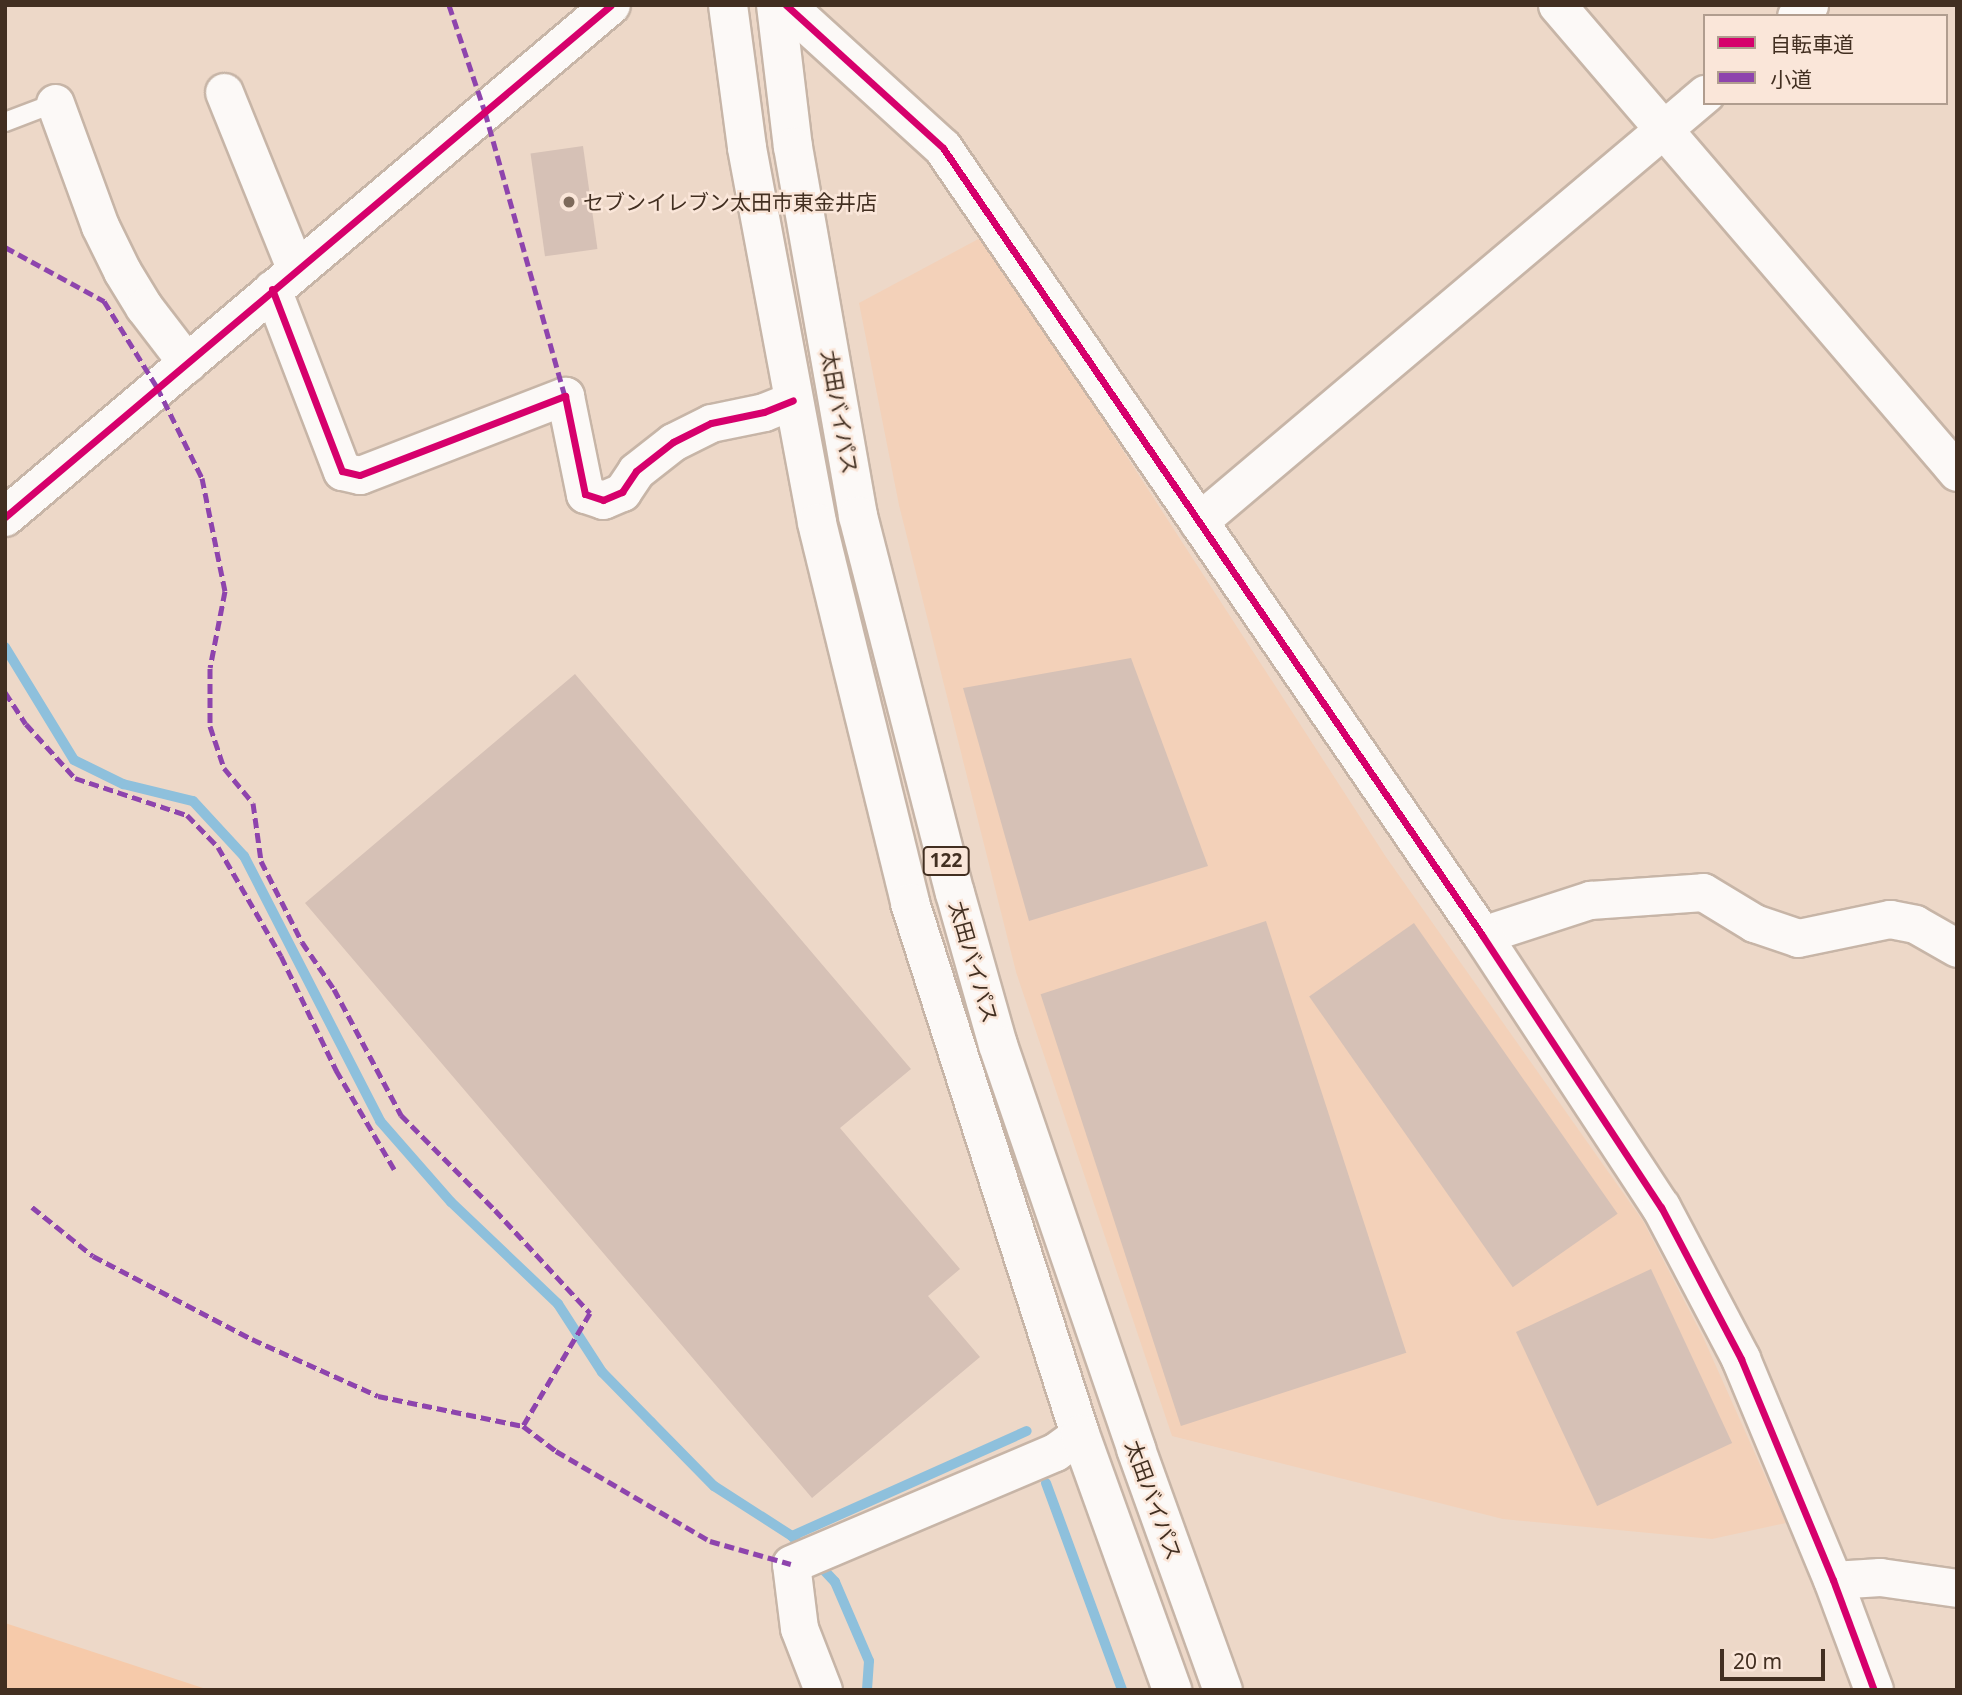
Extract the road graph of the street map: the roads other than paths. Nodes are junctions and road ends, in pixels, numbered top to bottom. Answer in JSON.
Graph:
{"nodes":[{"id":1,"x":611,"y":5,"type":"edge"},
{"id":2,"x":729,"y":5,"type":"edge"},
{"id":3,"x":776,"y":5,"type":"edge"},
{"id":4,"x":786,"y":5,"type":"edge"},
{"id":5,"x":1557,"y":5,"type":"edge"},
{"id":6,"x":224,"y":92,"type":"dead end"},
{"id":7,"x":1703,"y":96,"type":"edge"},
{"id":8,"x":55,"y":103,"type":"joint"},
{"id":9,"x":5,"y":122,"type":"edge"},
{"id":10,"x":1663,"y":130,"type":"junction"},
{"id":11,"x":284,"y":279,"type":"junction"},
{"id":12,"x":187,"y":363,"type":"junction"},
{"id":13,"x":793,"y":400,"type":"junction"},
{"id":14,"x":1957,"y":472,"type":"edge"},
{"id":15,"x":5,"y":517,"type":"edge"},
{"id":16,"x":1198,"y":522,"type":"junction"},
{"id":17,"x":1482,"y":935,"type":"junction"},
{"id":18,"x":1957,"y":948,"type":"edge"},
{"id":19,"x":1080,"y":1434,"type":"junction"},
{"id":20,"x":1833,"y":1580,"type":"junction"},
{"id":21,"x":1957,"y":1588,"type":"edge"},
{"id":22,"x":823,"y":1690,"type":"edge"},
{"id":23,"x":1172,"y":1690,"type":"edge"},
{"id":24,"x":1223,"y":1690,"type":"edge"},
{"id":25,"x":1874,"y":1690,"type":"edge"}],
"edges":[{"from":1,"to":11,"type":"main road"},
{"from":2,"to":13,"type":"main road","name":"太田バイパス","number":"122"},
{"from":3,"to":24,"type":"main road","name":"太田バイパス","number":"122"},
{"from":4,"to":16,"type":"main road"},
{"from":5,"to":10,"type":"street"},
{"from":6,"to":11,"type":"street"},
{"from":7,"to":10,"type":"street"},
{"from":8,"to":9,"type":"lane"},
{"from":8,"to":12,"type":"street"},
{"from":10,"to":14,"type":"street"},
{"from":10,"to":16,"type":"street"},
{"from":11,"to":12,"type":"main road"},
{"from":11,"to":13,"type":"street"},
{"from":12,"to":15,"type":"main road"},
{"from":13,"to":19,"type":"main road","name":"太田バイパス","number":"122"},
{"from":16,"to":17,"type":"main road"},
{"from":17,"to":18,"type":"street"},
{"from":17,"to":20,"type":"main road"},
{"from":19,"to":22,"type":"street"},
{"from":19,"to":23,"type":"main road","name":"太田バイパス","number":"122"},
{"from":20,"to":21,"type":"street"},
{"from":20,"to":25,"type":"main road"}]}
